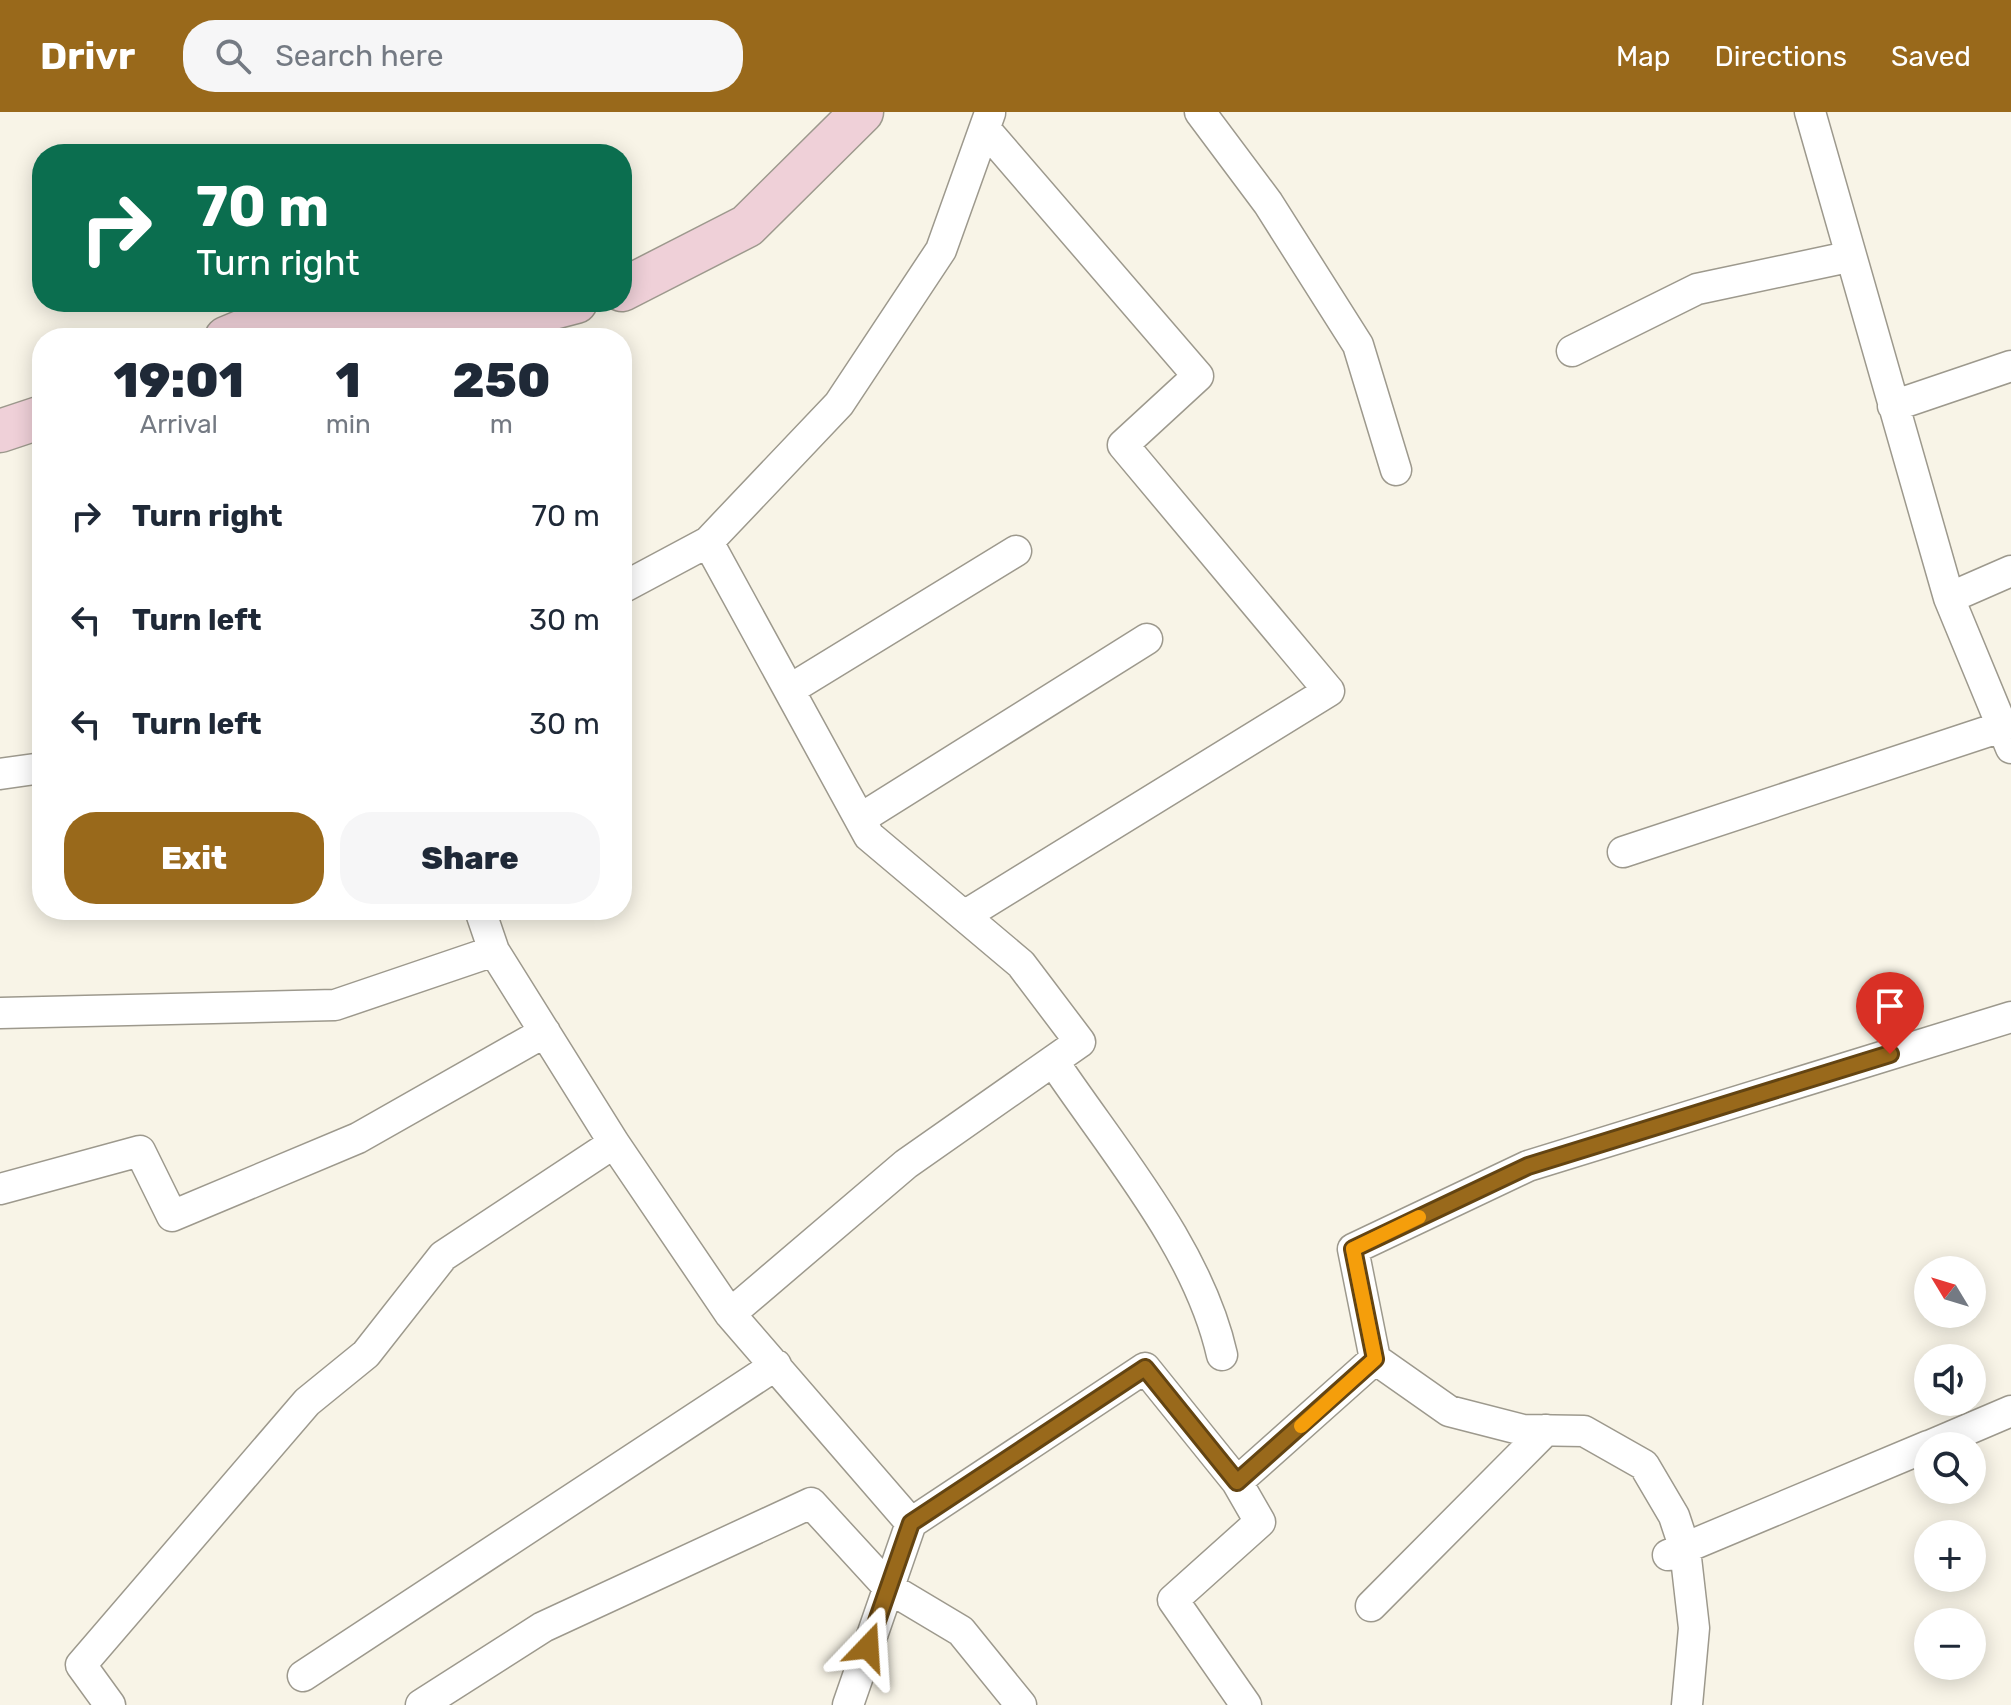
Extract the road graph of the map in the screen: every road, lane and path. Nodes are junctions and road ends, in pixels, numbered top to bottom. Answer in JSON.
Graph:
{"nodes":[{"id":1,"x":862,"y":112,"type":"edge"},
{"id":2,"x":1200,"y":112,"type":"edge"},
{"id":3,"x":1810,"y":112,"type":"edge"},
{"id":4,"x":988,"y":121,"type":"edge"},
{"id":5,"x":1848,"y":257,"type":"junction"},
{"id":6,"x":632,"y":285,"type":"edge"},
{"id":7,"x":288,"y":312,"type":"edge"},
{"id":8,"x":306,"y":312,"type":"edge"},
{"id":9,"x":538,"y":312,"type":"edge"},
{"id":10,"x":250,"y":328,"type":"edge"},
{"id":11,"x":1572,"y":351,"type":"dead end"},
{"id":12,"x":2011,"y":366,"type":"edge"},
{"id":13,"x":1893,"y":406,"type":"junction"},
{"id":14,"x":32,"y":420,"type":"edge"},
{"id":15,"x":0,"y":431,"type":"edge"},
{"id":16,"x":1396,"y":470,"type":"dead end"},
{"id":17,"x":708,"y":542,"type":"junction"},
{"id":18,"x":1016,"y":551,"type":"dead end"},
{"id":19,"x":2011,"y":571,"type":"edge"},
{"id":20,"x":632,"y":583,"type":"edge"},
{"id":21,"x":1949,"y":598,"type":"junction"},
{"id":22,"x":1147,"y":639,"type":"dead end"},
{"id":23,"x":789,"y":690,"type":"junction"},
{"id":24,"x":2006,"y":737,"type":"edge"},
{"id":25,"x":32,"y":769,"type":"edge"},
{"id":26,"x":0,"y":774,"type":"edge"},
{"id":27,"x":860,"y":819,"type":"junction"},
{"id":28,"x":1623,"y":852,"type":"dead end"},
{"id":29,"x":964,"y":916,"type":"junction"},
{"id":30,"x":483,"y":920,"type":"edge"},
{"id":31,"x":494,"y":951,"type":"junction"},
{"id":32,"x":0,"y":1013,"type":"edge"},
{"id":33,"x":2011,"y":1017,"type":"edge"},
{"id":34,"x":545,"y":1032,"type":"junction"},
{"id":35,"x":1053,"y":1061,"type":"junction"},
{"id":36,"x":614,"y":1143,"type":"junction"},
{"id":37,"x":0,"y":1189,"type":"edge"},
{"id":38,"x":730,"y":1314,"type":"junction"},
{"id":39,"x":1222,"y":1355,"type":"dead end"},
{"id":40,"x":1375,"y":1359,"type":"junction"},
{"id":41,"x":776,"y":1365,"type":"junction"},
{"id":42,"x":2011,"y":1411,"type":"edge"},
{"id":43,"x":1546,"y":1430,"type":"junction"},
{"id":44,"x":1961,"y":1432,"type":"edge"},
{"id":45,"x":1914,"y":1452,"type":"edge"},
{"id":46,"x":1237,"y":1482,"type":"junction"},
{"id":47,"x":911,"y":1523,"type":"junction"},
{"id":48,"x":1675,"y":1552,"type":"junction"},
{"id":49,"x":889,"y":1588,"type":"junction"},
{"id":50,"x":1371,"y":1606,"type":"dead end"},
{"id":51,"x":303,"y":1676,"type":"dead end"},
{"id":52,"x":110,"y":1705,"type":"edge"},
{"id":53,"x":421,"y":1705,"type":"edge"},
{"id":54,"x":848,"y":1705,"type":"edge"},
{"id":55,"x":1021,"y":1705,"type":"edge"},
{"id":56,"x":1246,"y":1705,"type":"edge"},
{"id":57,"x":1687,"y":1705,"type":"edge"}],
"edges":[{"from":1,"to":6,"type":"main road"},
{"from":2,"to":16,"type":"street"},
{"from":3,"to":5,"type":"street"},
{"from":4,"to":17,"type":"street"},
{"from":4,"to":29,"type":"street"},
{"from":5,"to":11,"type":"street"},
{"from":5,"to":13,"type":"street"},
{"from":7,"to":10,"type":"main road"},
{"from":8,"to":9,"type":"main road"},
{"from":12,"to":13,"type":"street"},
{"from":13,"to":21,"type":"street"},
{"from":14,"to":15,"type":"main road"},
{"from":17,"to":20,"type":"street"},
{"from":17,"to":23,"type":"street"},
{"from":18,"to":23,"type":"street"},
{"from":19,"to":21,"type":"street"},
{"from":21,"to":24,"type":"street"},
{"from":22,"to":27,"type":"street"},
{"from":23,"to":27,"type":"street"},
{"from":24,"to":28,"type":"street"},
{"from":25,"to":26,"type":"street"},
{"from":27,"to":29,"type":"street"},
{"from":29,"to":35,"type":"street"},
{"from":30,"to":31,"type":"street"},
{"from":31,"to":32,"type":"street"},
{"from":31,"to":34,"type":"street"},
{"from":33,"to":40,"type":"street"},
{"from":34,"to":36,"type":"street"},
{"from":34,"to":37,"type":"street"},
{"from":35,"to":38,"type":"street"},
{"from":35,"to":39,"type":"street"},
{"from":36,"to":38,"type":"street"},
{"from":36,"to":52,"type":"street"},
{"from":38,"to":41,"type":"street"},
{"from":40,"to":43,"type":"street"},
{"from":40,"to":46,"type":"street"},
{"from":41,"to":47,"type":"street"},
{"from":41,"to":51,"type":"street"},
{"from":42,"to":44,"type":"street"},
{"from":43,"to":48,"type":"street"},
{"from":43,"to":50,"type":"street"},
{"from":45,"to":48,"type":"street"},
{"from":46,"to":47,"type":"street"},
{"from":46,"to":56,"type":"street"},
{"from":47,"to":49,"type":"street"},
{"from":48,"to":57,"type":"street"},
{"from":49,"to":53,"type":"street"},
{"from":49,"to":54,"type":"street"},
{"from":49,"to":55,"type":"street"}]}
